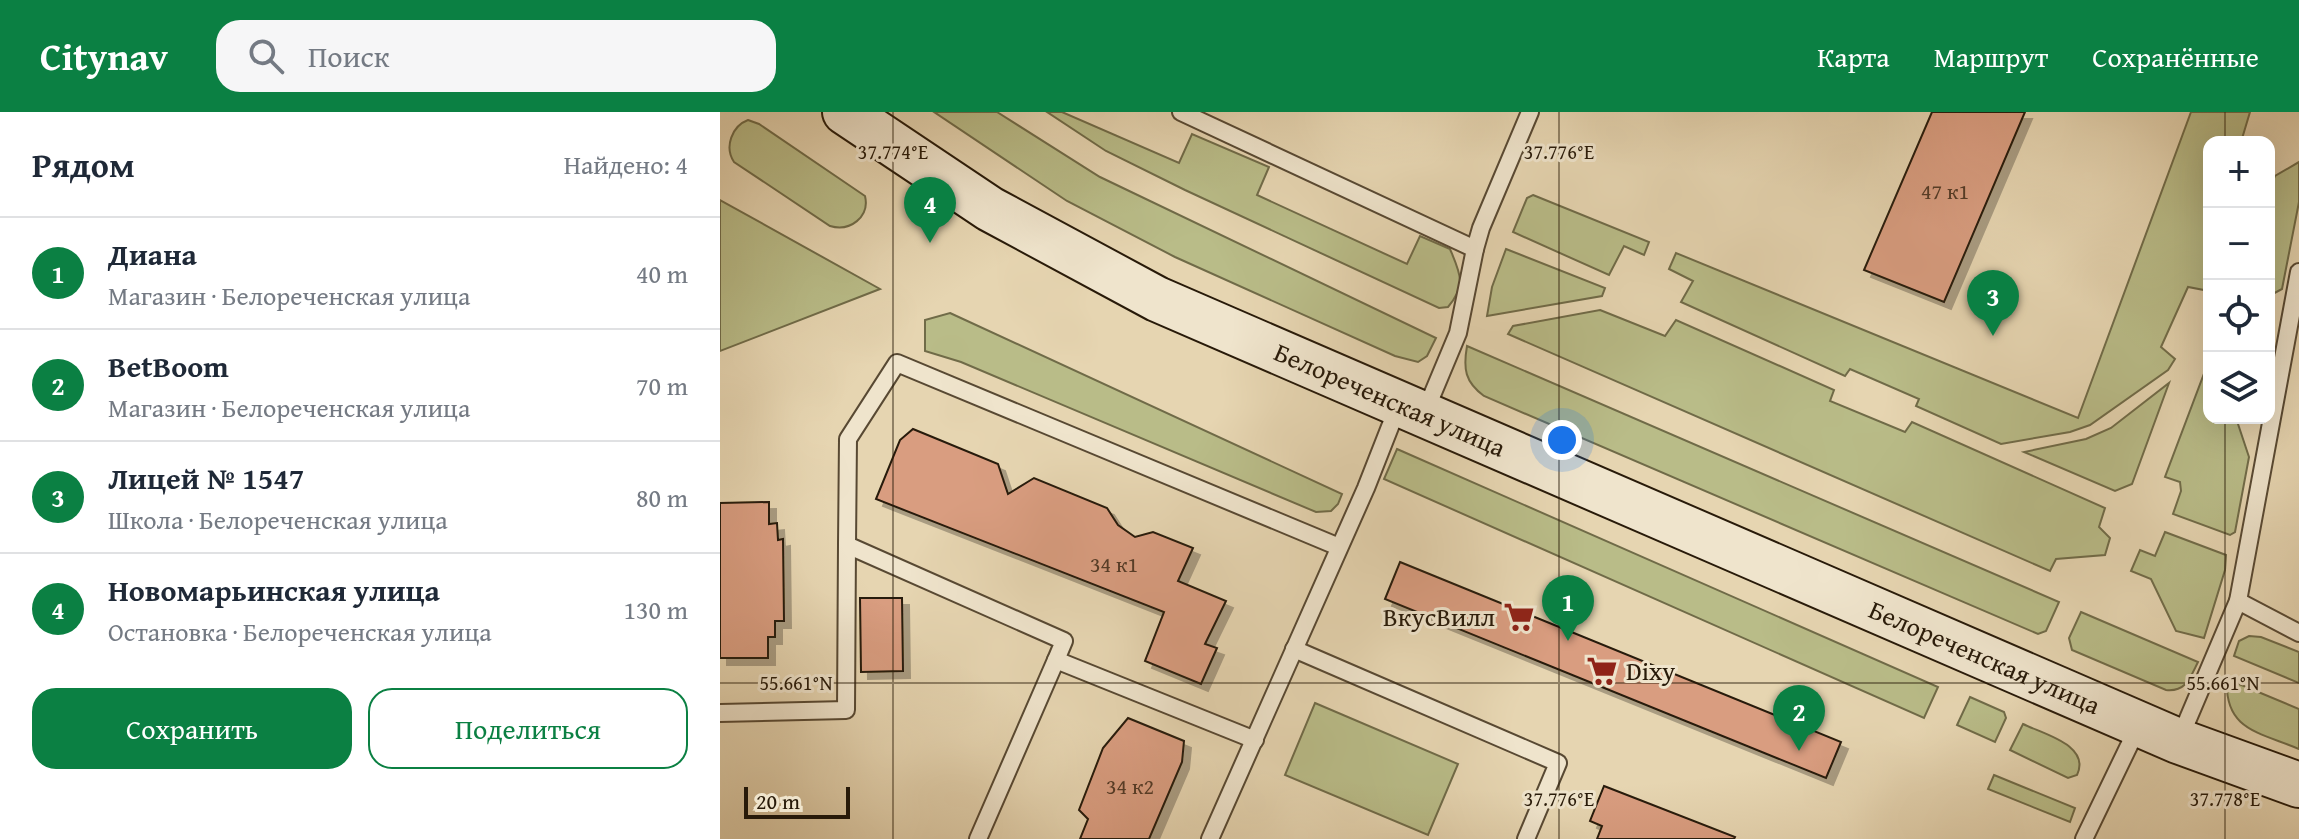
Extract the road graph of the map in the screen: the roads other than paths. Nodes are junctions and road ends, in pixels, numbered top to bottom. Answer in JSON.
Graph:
{"nodes":[{"id":1,"x":845,"y":112,"type":"edge"},
{"id":2,"x":1181,"y":112,"type":"edge"},
{"id":3,"x":1530,"y":112,"type":"edge"},
{"id":4,"x":1475,"y":249,"type":"junction"},
{"id":5,"x":2299,"y":272,"type":"edge"},
{"id":6,"x":1412,"y":408,"type":"junction"},
{"id":7,"x":847,"y":545,"type":"junction"},
{"id":8,"x":1339,"y":547,"type":"junction"},
{"id":9,"x":2238,"y":601,"type":"junction"},
{"id":10,"x":2299,"y":633,"type":"edge"},
{"id":11,"x":1294,"y":649,"type":"junction"},
{"id":12,"x":1056,"y":660,"type":"junction"},
{"id":13,"x":720,"y":713,"type":"edge"},
{"id":14,"x":2159,"y":733,"type":"junction"},
{"id":15,"x":1255,"y":740,"type":"junction"},
{"id":16,"x":2299,"y":785,"type":"edge"},
{"id":17,"x":2299,"y":814,"type":"edge"},
{"id":18,"x":978,"y":839,"type":"edge"},
{"id":19,"x":1210,"y":839,"type":"edge"},
{"id":20,"x":1526,"y":839,"type":"edge"},
{"id":21,"x":2084,"y":839,"type":"edge"}],
"edges":[{"from":1,"to":6,"type":"main road","name":"Белореченская улица"},
{"from":2,"to":4,"type":"lane"},
{"from":3,"to":4,"type":"lane"},
{"from":4,"to":6,"type":"lane"},
{"from":5,"to":9,"type":"lane"},
{"from":6,"to":8,"type":"lane"},
{"from":6,"to":14,"type":"main road","name":"Белореченская улица"},
{"from":7,"to":8,"type":"lane"},
{"from":7,"to":12,"type":"lane"},
{"from":7,"to":13,"type":"lane"},
{"from":8,"to":11,"type":"lane"},
{"from":9,"to":10,"type":"lane"},
{"from":9,"to":14,"type":"lane"},
{"from":11,"to":15,"type":"lane"},
{"from":11,"to":20,"type":"lane"},
{"from":12,"to":15,"type":"lane"},
{"from":12,"to":18,"type":"lane"},
{"from":14,"to":16,"type":"main road","name":"Белореченская улица"},
{"from":14,"to":17,"type":"main road","name":"Белореченская улица"},
{"from":14,"to":21,"type":"lane"},
{"from":15,"to":19,"type":"lane"}]}
